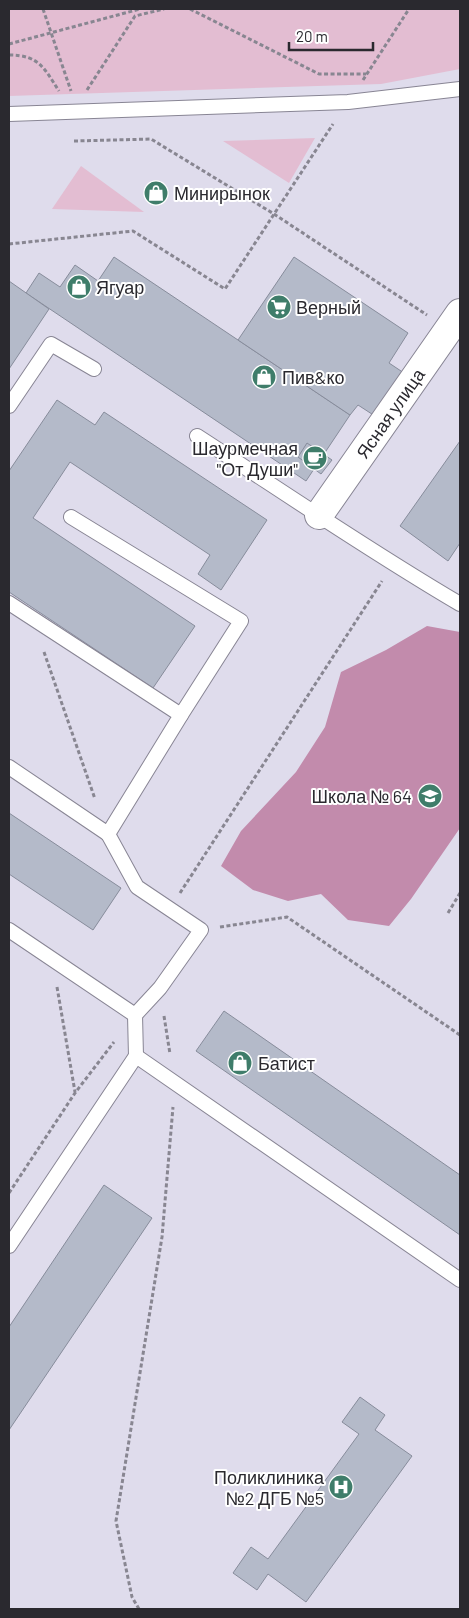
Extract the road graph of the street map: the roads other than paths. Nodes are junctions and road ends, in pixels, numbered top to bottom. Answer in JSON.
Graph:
{"nodes":[{"id":1,"x":460,"y":89,"type":"edge"},
{"id":2,"x":9,"y":114,"type":"edge"},
{"id":3,"x":455,"y":321,"type":"edge"},
{"id":4,"x":94,"y":370,"type":"dead end"},
{"id":5,"x":9,"y":406,"type":"edge"},
{"id":6,"x":197,"y":436,"type":"dead end"},
{"id":7,"x":319,"y":515,"type":"junction"},
{"id":8,"x":71,"y":517,"type":"dead end"},
{"id":9,"x":459,"y":602,"type":"edge"},
{"id":10,"x":9,"y":603,"type":"edge"},
{"id":11,"x":181,"y":715,"type":"junction"},
{"id":12,"x":9,"y":767,"type":"edge"},
{"id":13,"x":108,"y":834,"type":"junction"},
{"id":14,"x":9,"y":930,"type":"edge"},
{"id":15,"x":135,"y":1015,"type":"junction"},
{"id":16,"x":136,"y":1056,"type":"junction"},
{"id":17,"x":9,"y":1246,"type":"edge"},
{"id":18,"x":460,"y":1280,"type":"edge"}],
"edges":[{"from":1,"to":2,"type":"lane"},
{"from":3,"to":7,"type":"street","name":"Ясная улица"},
{"from":4,"to":5,"type":"lane"},
{"from":6,"to":7,"type":"lane"},
{"from":7,"to":9,"type":"lane"},
{"from":8,"to":11,"type":"lane"},
{"from":10,"to":11,"type":"lane"},
{"from":11,"to":13,"type":"lane"},
{"from":12,"to":13,"type":"lane"},
{"from":13,"to":15,"type":"lane"},
{"from":14,"to":15,"type":"lane"},
{"from":15,"to":16,"type":"lane"},
{"from":16,"to":17,"type":"lane"},
{"from":16,"to":18,"type":"lane"}]}
